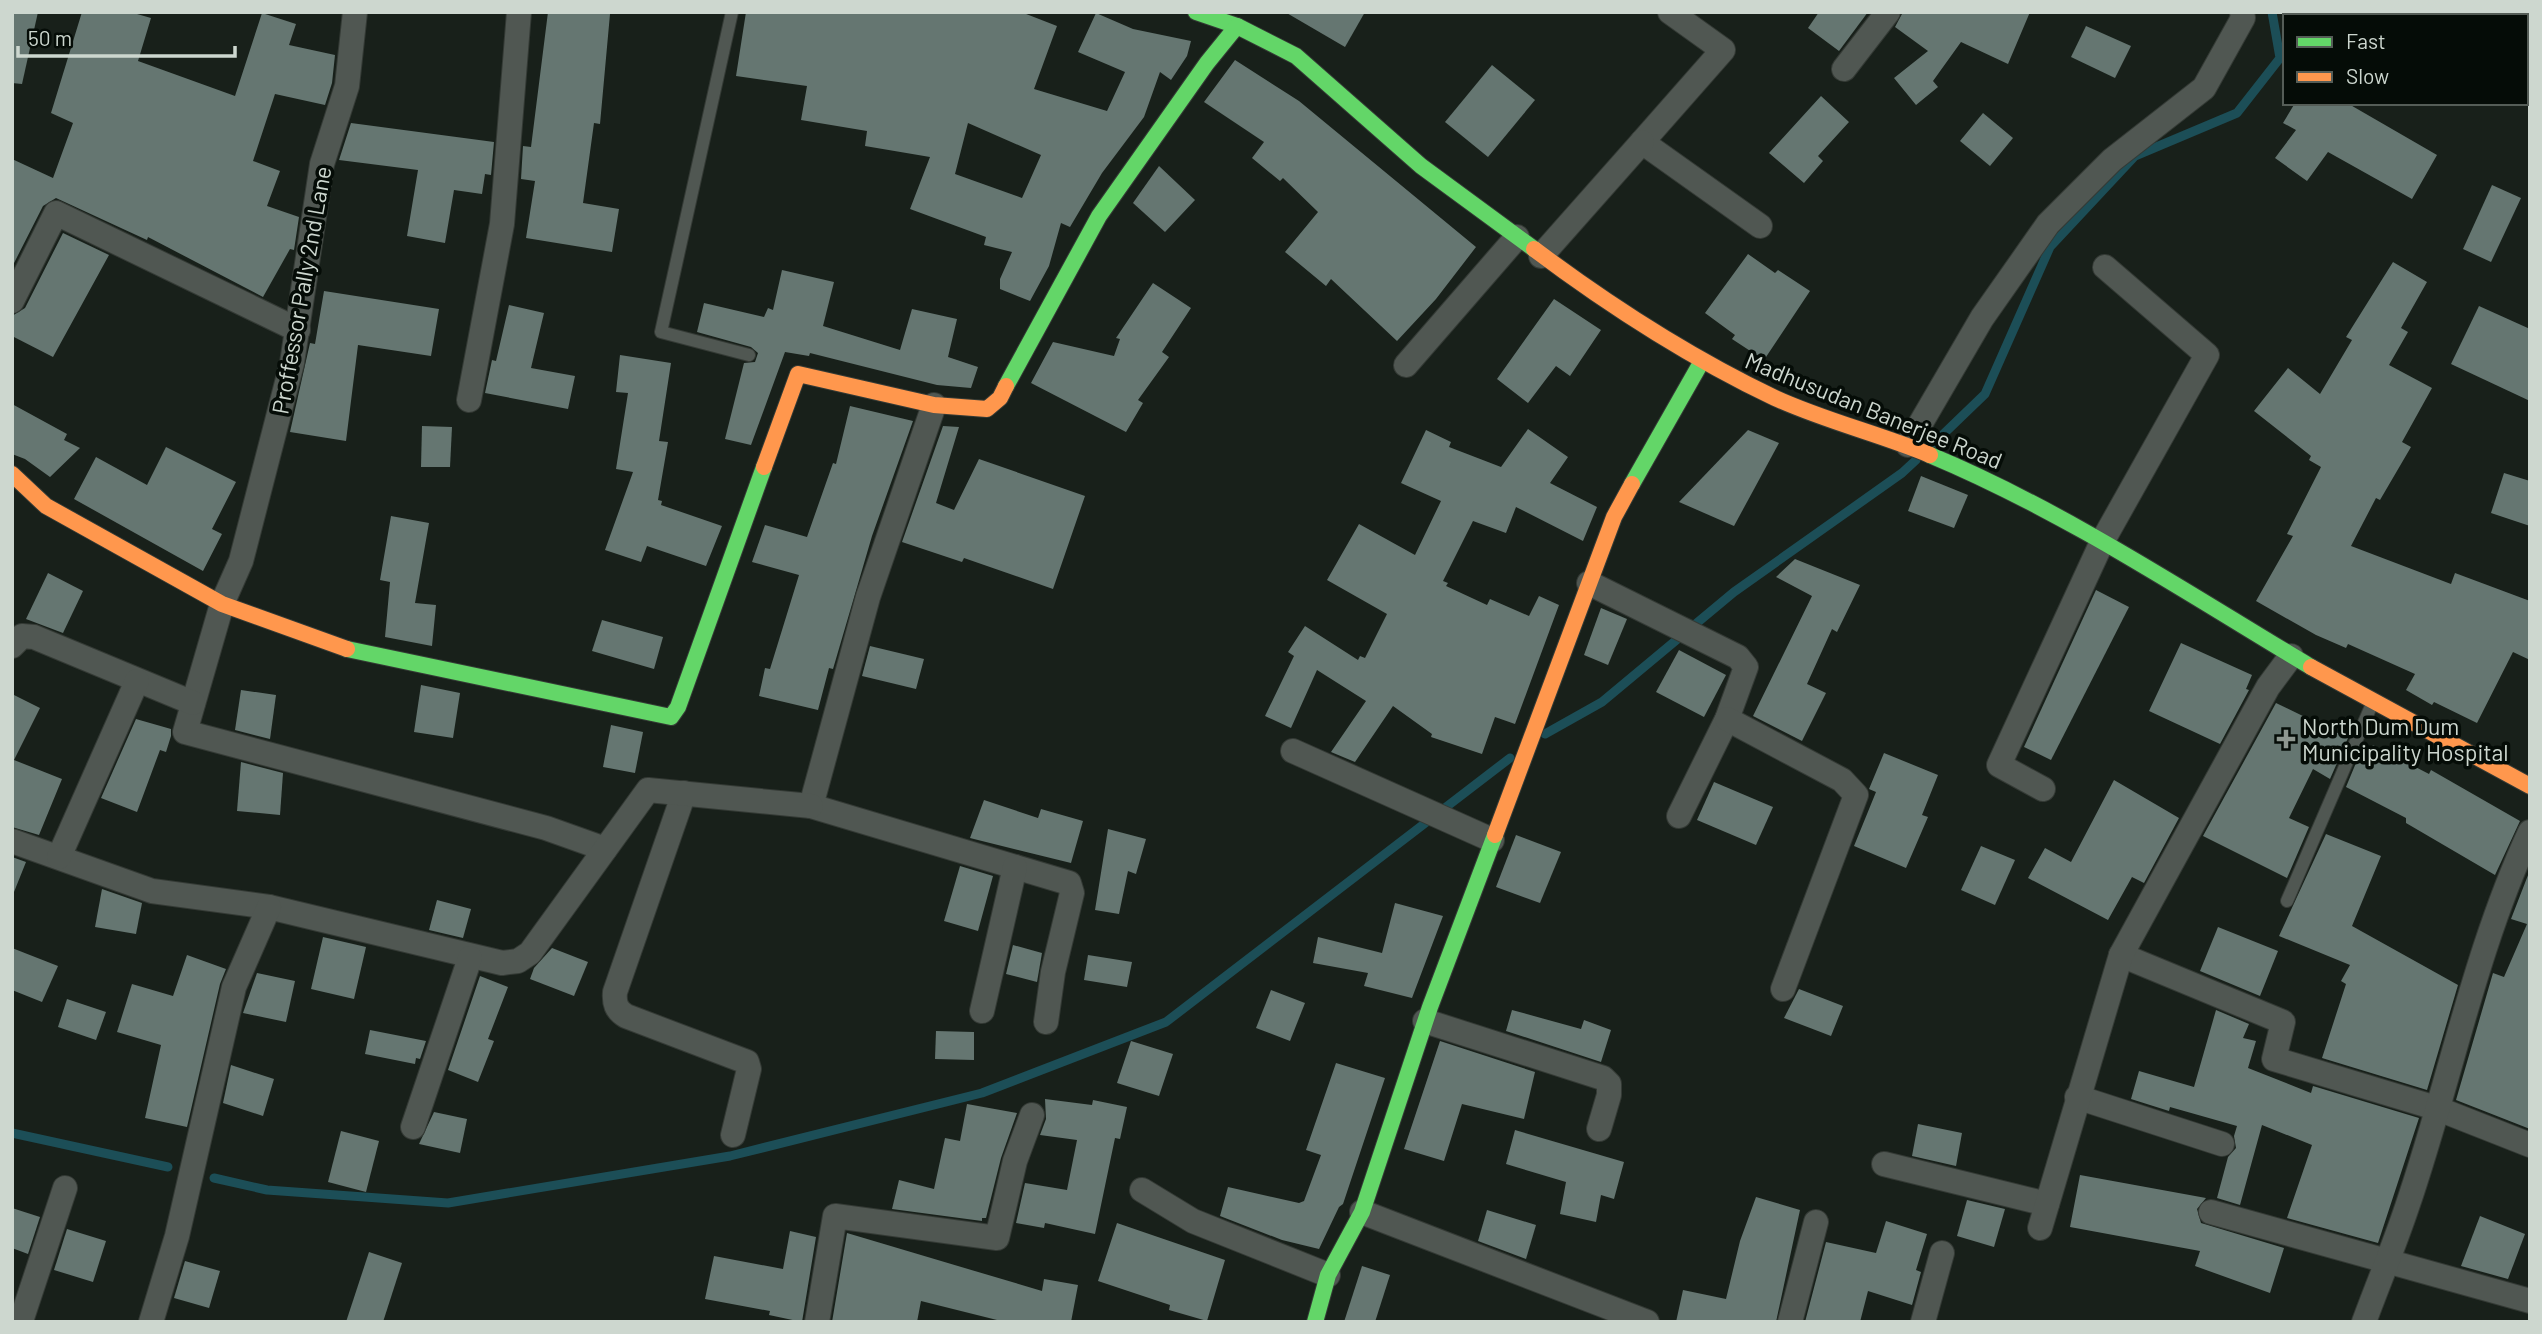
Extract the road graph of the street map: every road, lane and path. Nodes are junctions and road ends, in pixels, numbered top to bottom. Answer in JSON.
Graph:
{"nodes":[{"id":1,"x":355,"y":12,"type":"edge"},
{"id":2,"x":519,"y":12,"type":"edge"},
{"id":3,"x":732,"y":12,"type":"edge"},
{"id":4,"x":1670,"y":12,"type":"edge"},
{"id":5,"x":1888,"y":12,"type":"edge"},
{"id":6,"x":2242,"y":12,"type":"edge"},
{"id":7,"x":1201,"y":13,"type":"edge"},
{"id":8,"x":1237,"y":26,"type":"junction"},
{"id":9,"x":1844,"y":69,"type":"dead end"},
{"id":10,"x":1642,"y":142,"type":"junction"},
{"id":11,"x":1760,"y":226,"type":"dead end"},
{"id":12,"x":1517,"y":237,"type":"junction"},
{"id":13,"x":1541,"y":256,"type":"junction"},
{"id":14,"x":2105,"y":267,"type":"dead end"},
{"id":15,"x":12,"y":301,"type":"edge"},
{"id":16,"x":298,"y":330,"type":"junction"},
{"id":17,"x":749,"y":355,"type":"dead end"},
{"id":18,"x":1702,"y":361,"type":"junction"},
{"id":19,"x":1406,"y":365,"type":"dead end"},
{"id":20,"x":469,"y":400,"type":"dead end"},
{"id":21,"x":934,"y":405,"type":"junction"},
{"id":22,"x":1901,"y":443,"type":"junction"},
{"id":23,"x":12,"y":474,"type":"edge"},
{"id":24,"x":2102,"y":542,"type":"junction"},
{"id":25,"x":1589,"y":583,"type":"junction"},
{"id":26,"x":222,"y":604,"type":"junction"},
{"id":27,"x":12,"y":646,"type":"edge"},
{"id":28,"x":2291,"y":656,"type":"junction"},
{"id":29,"x":137,"y":681,"type":"junction"},
{"id":30,"x":2373,"y":701,"type":"junction"},
{"id":31,"x":193,"y":703,"type":"junction"},
{"id":32,"x":1727,"y":719,"type":"junction"},
{"id":33,"x":1293,"y":751,"type":"dead end"},
{"id":34,"x":2530,"y":786,"type":"edge"},
{"id":35,"x":2043,"y":789,"type":"dead end"},
{"id":36,"x":684,"y":793,"type":"junction"},
{"id":37,"x":811,"y":806,"type":"junction"},
{"id":38,"x":1679,"y":816,"type":"dead end"},
{"id":39,"x":2530,"y":832,"type":"edge"},
{"id":40,"x":1492,"y":839,"type":"junction"},
{"id":41,"x":12,"y":841,"type":"edge"},
{"id":42,"x":605,"y":849,"type":"junction"},
{"id":43,"x":59,"y":857,"type":"junction"},
{"id":44,"x":1014,"y":867,"type":"junction"},
{"id":45,"x":2287,"y":901,"type":"dead end"},
{"id":46,"x":269,"y":907,"type":"junction"},
{"id":47,"x":2121,"y":955,"type":"junction"},
{"id":48,"x":470,"y":958,"type":"junction"},
{"id":49,"x":1783,"y":989,"type":"dead end"},
{"id":50,"x":982,"y":1012,"type":"dead end"},
{"id":51,"x":1425,"y":1021,"type":"junction"},
{"id":52,"x":1046,"y":1023,"type":"dead end"},
{"id":53,"x":2077,"y":1097,"type":"junction"},
{"id":54,"x":2436,"y":1108,"type":"junction"},
{"id":55,"x":1032,"y":1115,"type":"dead end"},
{"id":56,"x":413,"y":1127,"type":"dead end"},
{"id":57,"x":1599,"y":1129,"type":"dead end"},
{"id":58,"x":733,"y":1135,"type":"dead end"},
{"id":59,"x":2222,"y":1144,"type":"dead end"},
{"id":60,"x":2530,"y":1145,"type":"edge"},
{"id":61,"x":1885,"y":1164,"type":"dead end"},
{"id":62,"x":65,"y":1188,"type":"dead end"},
{"id":63,"x":1142,"y":1190,"type":"dead end"},
{"id":64,"x":2047,"y":1203,"type":"junction"},
{"id":65,"x":1362,"y":1212,"type":"junction"},
{"id":66,"x":2211,"y":1212,"type":"dead end"},
{"id":67,"x":1816,"y":1222,"type":"dead end"},
{"id":68,"x":2040,"y":1228,"type":"dead end"},
{"id":69,"x":1942,"y":1254,"type":"dead end"},
{"id":70,"x":2388,"y":1259,"type":"junction"},
{"id":71,"x":1328,"y":1275,"type":"junction"},
{"id":72,"x":2530,"y":1301,"type":"edge"},
{"id":73,"x":22,"y":1318,"type":"edge"},
{"id":74,"x":150,"y":1322,"type":"edge"},
{"id":75,"x":817,"y":1322,"type":"edge"},
{"id":76,"x":1315,"y":1322,"type":"edge"},
{"id":77,"x":1647,"y":1322,"type":"edge"},
{"id":78,"x":1790,"y":1322,"type":"edge"},
{"id":79,"x":1923,"y":1322,"type":"edge"},
{"id":80,"x":2364,"y":1322,"type":"edge"}],
"edges":[{"from":1,"to":16,"type":"street","name":"Proffessor Pally 2nd Lane"},
{"from":2,"to":20,"type":"street"},
{"from":3,"to":17,"type":"lane"},
{"from":4,"to":10,"type":"street"},
{"from":5,"to":9,"type":"street"},
{"from":6,"to":22,"type":"street"},
{"from":7,"to":8,"type":"street","name":"Madhusudan Banerjee Road"},
{"from":8,"to":12,"type":"street","name":"Madhusudan Banerjee Road"},
{"from":8,"to":21,"type":"street"},
{"from":10,"to":11,"type":"street"},
{"from":10,"to":13,"type":"street"},
{"from":12,"to":13,"type":"street","name":"Madhusudan Banerjee Road"},
{"from":12,"to":19,"type":"street"},
{"from":13,"to":18,"type":"street","name":"Madhusudan Banerjee Road"},
{"from":14,"to":24,"type":"street"},
{"from":15,"to":16,"type":"street"},
{"from":16,"to":26,"type":"street","name":"Proffessor Pally 2nd Lane"},
{"from":18,"to":22,"type":"street","name":"Madhusudan Banerjee Road"},
{"from":18,"to":25,"type":"street"},
{"from":21,"to":26,"type":"street"},
{"from":21,"to":37,"type":"street"},
{"from":22,"to":24,"type":"street","name":"Madhusudan Banerjee Road"},
{"from":23,"to":26,"type":"street"},
{"from":24,"to":28,"type":"street","name":"Madhusudan Banerjee Road"},
{"from":24,"to":35,"type":"street"},
{"from":25,"to":32,"type":"street"},
{"from":25,"to":40,"type":"street"},
{"from":26,"to":31,"type":"street","name":"Proffessor Pally 2nd Lane"},
{"from":27,"to":29,"type":"street"},
{"from":28,"to":30,"type":"street","name":"Madhusudan Banerjee Road"},
{"from":28,"to":47,"type":"street"},
{"from":29,"to":31,"type":"street"},
{"from":29,"to":43,"type":"street"},
{"from":30,"to":34,"type":"street","name":"Madhusudan Banerjee Road"},
{"from":30,"to":45,"type":"lane"},
{"from":31,"to":42,"type":"street","name":"Proffessor Pally 2nd Lane"},
{"from":32,"to":38,"type":"street"},
{"from":32,"to":49,"type":"street"},
{"from":33,"to":40,"type":"street"},
{"from":36,"to":37,"type":"street"},
{"from":36,"to":42,"type":"street"},
{"from":36,"to":58,"type":"street"},
{"from":37,"to":44,"type":"street"},
{"from":39,"to":54,"type":"street"},
{"from":40,"to":51,"type":"street"},
{"from":41,"to":43,"type":"street"},
{"from":42,"to":48,"type":"street"},
{"from":43,"to":46,"type":"street"},
{"from":44,"to":50,"type":"street"},
{"from":44,"to":52,"type":"street"},
{"from":46,"to":48,"type":"street"},
{"from":46,"to":74,"type":"street"},
{"from":47,"to":53,"type":"street"},
{"from":47,"to":54,"type":"street"},
{"from":48,"to":56,"type":"street"},
{"from":51,"to":57,"type":"street"},
{"from":51,"to":65,"type":"street"},
{"from":53,"to":59,"type":"street"},
{"from":53,"to":64,"type":"street"},
{"from":54,"to":60,"type":"street"},
{"from":54,"to":70,"type":"street"},
{"from":55,"to":75,"type":"street"},
{"from":61,"to":64,"type":"street"},
{"from":62,"to":73,"type":"street"},
{"from":63,"to":71,"type":"street"},
{"from":64,"to":68,"type":"street"},
{"from":65,"to":71,"type":"street"},
{"from":65,"to":77,"type":"street"},
{"from":66,"to":70,"type":"street"},
{"from":67,"to":78,"type":"street"},
{"from":69,"to":79,"type":"street"},
{"from":70,"to":72,"type":"street"},
{"from":70,"to":80,"type":"street"},
{"from":71,"to":76,"type":"street"}]}
